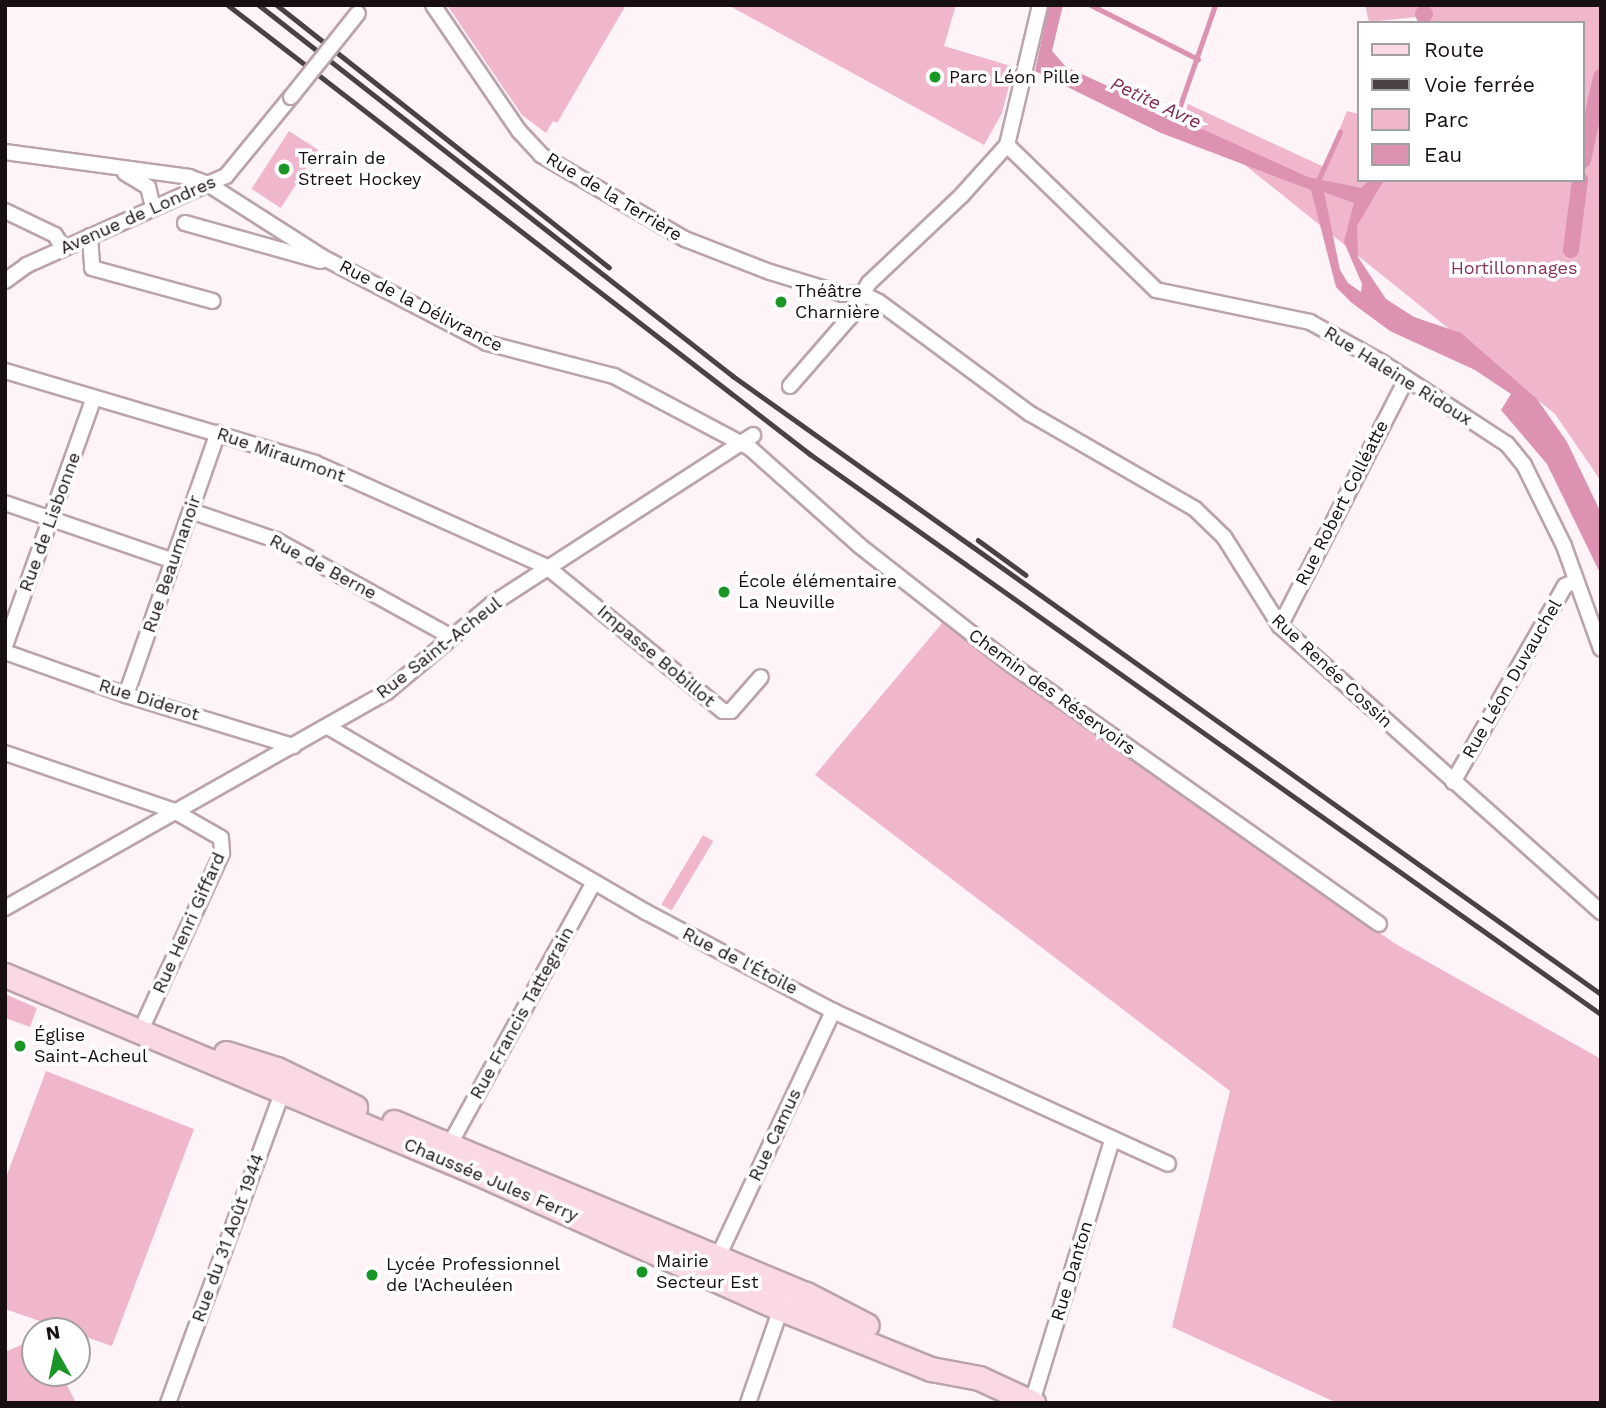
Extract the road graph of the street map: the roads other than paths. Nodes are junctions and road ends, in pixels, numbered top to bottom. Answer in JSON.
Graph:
{"nodes":[{"id":1,"x":433,"y":5,"type":"edge"},
{"id":2,"x":1041,"y":5,"type":"edge"},
{"id":3,"x":362,"y":9,"type":"edge"},
{"id":4,"x":1007,"y":145,"type":"junction"},
{"id":5,"x":5,"y":152,"type":"edge"},
{"id":6,"x":107,"y":167,"type":"junction"},
{"id":7,"x":208,"y":184,"type":"junction"},
{"id":8,"x":153,"y":207,"type":"junction"},
{"id":9,"x":5,"y":211,"type":"edge"},
{"id":10,"x":185,"y":223,"type":"dead end"},
{"id":11,"x":90,"y":236,"type":"junction"},
{"id":12,"x":63,"y":248,"type":"junction"},
{"id":13,"x":322,"y":257,"type":"junction"},
{"id":14,"x":5,"y":281,"type":"edge"},
{"id":15,"x":861,"y":293,"type":"junction"},
{"id":16,"x":213,"y":301,"type":"dead end"},
{"id":17,"x":5,"y":371,"type":"edge"},
{"id":18,"x":1406,"y":380,"type":"junction"},
{"id":19,"x":790,"y":386,"type":"dead end"},
{"id":20,"x":94,"y":398,"type":"junction"},
{"id":21,"x":218,"y":433,"type":"junction"},
{"id":22,"x":753,"y":435,"type":"dead end"},
{"id":23,"x":738,"y":442,"type":"junction"},
{"id":24,"x":5,"y":503,"type":"edge"},
{"id":25,"x":191,"y":511,"type":"junction"},
{"id":26,"x":51,"y":519,"type":"junction"},
{"id":27,"x":173,"y":561,"type":"junction"},
{"id":28,"x":547,"y":567,"type":"junction"},
{"id":29,"x":1575,"y":581,"type":"junction"},
{"id":30,"x":1280,"y":626,"type":"junction"},
{"id":31,"x":450,"y":636,"type":"junction"},
{"id":32,"x":5,"y":646,"type":"edge"},
{"id":33,"x":1601,"y":649,"type":"edge"},
{"id":34,"x":5,"y":652,"type":"edge"},
{"id":35,"x":761,"y":677,"type":"dead end"},
{"id":36,"x":126,"y":695,"type":"junction"},
{"id":37,"x":328,"y":727,"type":"junction"},
{"id":38,"x":293,"y":746,"type":"junction"},
{"id":39,"x":5,"y":753,"type":"edge"},
{"id":40,"x":1454,"y":782,"type":"junction"},
{"id":41,"x":174,"y":811,"type":"junction"},
{"id":42,"x":594,"y":882,"type":"junction"},
{"id":43,"x":5,"y":908,"type":"edge"},
{"id":44,"x":1601,"y":912,"type":"edge"},
{"id":45,"x":1379,"y":924,"type":"dead end"},
{"id":46,"x":5,"y":959,"type":"edge"},
{"id":47,"x":5,"y":975,"type":"edge"},
{"id":48,"x":833,"y":1010,"type":"junction"},
{"id":49,"x":146,"y":1019,"type":"junction"},
{"id":50,"x":286,"y":1083,"type":"junction"},
{"id":51,"x":1112,"y":1140,"type":"junction"},
{"id":52,"x":450,"y":1144,"type":"junction"},
{"id":53,"x":1168,"y":1164,"type":"dead end"},
{"id":54,"x":717,"y":1259,"type":"junction"},
{"id":55,"x":784,"y":1298,"type":"junction"},
{"id":56,"x":1032,"y":1402,"type":"edge"},
{"id":57,"x":168,"y":1403,"type":"edge"},
{"id":58,"x":748,"y":1403,"type":"edge"}],
"edges":[{"from":1,"to":15,"type":"street","name":"Rue de la Terrière"},
{"from":2,"to":4,"type":"street"},
{"from":3,"to":7,"type":"street","name":"Avenue de Londres","bridge":true},
{"from":4,"to":15,"type":"street"},
{"from":4,"to":18,"type":"street","name":"Rue Haleine Ridoux"},
{"from":5,"to":6,"type":"street","name":"Rue de la Délivrance"},
{"from":6,"to":7,"type":"street","name":"Rue de la Délivrance"},
{"from":6,"to":8,"type":"street","name":"Rue de la Délivrance"},
{"from":7,"to":8,"type":"street","name":"Avenue de Londres"},
{"from":7,"to":13,"type":"street","name":"Rue de la Délivrance"},
{"from":8,"to":11,"type":"street","name":"Avenue de Londres"},
{"from":9,"to":12,"type":"street"},
{"from":10,"to":13,"type":"street"},
{"from":11,"to":12,"type":"street","name":"Avenue de Londres"},
{"from":11,"to":16,"type":"street"},
{"from":12,"to":14,"type":"street","name":"Avenue de Londres"},
{"from":13,"to":23,"type":"street","name":"Rue de la Délivrance"},
{"from":15,"to":19,"type":"street"},
{"from":15,"to":30,"type":"street","name":"Rue Renée Cossin"},
{"from":17,"to":20,"type":"street","name":"Rue Miraumont"},
{"from":18,"to":29,"type":"street","name":"Rue Haleine Ridoux"},
{"from":18,"to":30,"type":"street","name":"Rue Robert Colléatte"},
{"from":20,"to":21,"type":"street","name":"Rue Miraumont"},
{"from":20,"to":26,"type":"street","name":"Rue de Lisbonne"},
{"from":21,"to":25,"type":"street","name":"Rue Beaumanoir"},
{"from":21,"to":28,"type":"street","name":"Rue Miraumont"},
{"from":22,"to":23,"type":"street","name":"Rue Saint-Acheul"},
{"from":23,"to":28,"type":"street","name":"Rue Saint-Acheul"},
{"from":23,"to":45,"type":"street","name":"Chemin des Réservoirs"},
{"from":24,"to":26,"type":"street"},
{"from":25,"to":27,"type":"street","name":"Rue Beaumanoir"},
{"from":25,"to":31,"type":"street","name":"Rue de Berne"},
{"from":26,"to":27,"type":"street"},
{"from":26,"to":32,"type":"street","name":"Rue de Lisbonne"},
{"from":27,"to":36,"type":"street","name":"Rue Beaumanoir"},
{"from":28,"to":31,"type":"street","name":"Rue Saint-Acheul"},
{"from":28,"to":35,"type":"street","name":"Impasse Bobillot"},
{"from":29,"to":33,"type":"street","name":"Rue Haleine Ridoux"},
{"from":29,"to":40,"type":"street","name":"Rue Léon Duvauchel"},
{"from":30,"to":40,"type":"street","name":"Rue Renée Cossin"},
{"from":31,"to":37,"type":"street","name":"Rue Saint-Acheul"},
{"from":34,"to":36,"type":"street","name":"Rue Diderot"},
{"from":36,"to":38,"type":"street","name":"Rue Diderot"},
{"from":37,"to":38,"type":"street","name":"Rue Saint-Acheul"},
{"from":37,"to":42,"type":"street","name":"Rue de l'Étoile"},
{"from":38,"to":41,"type":"street","name":"Rue Saint-Acheul"},
{"from":39,"to":41,"type":"street"},
{"from":40,"to":44,"type":"street","name":"Rue Renée Cossin"},
{"from":41,"to":43,"type":"street","name":"Rue Saint-Acheul"},
{"from":41,"to":49,"type":"street","name":"Rue Henri Giffard"},
{"from":42,"to":48,"type":"street","name":"Rue de l'Étoile"},
{"from":42,"to":52,"type":"street","name":"Rue Francis Tattegrain"},
{"from":46,"to":49,"type":"main road"},
{"from":47,"to":50,"type":"main road","name":"Chaussée Jules Ferry"},
{"from":48,"to":51,"type":"street","name":"Rue de l'Étoile"},
{"from":48,"to":54,"type":"street","name":"Rue Camus"},
{"from":49,"to":50,"type":"main road"},
{"from":50,"to":52,"type":"main road","name":"Chaussée Jules Ferry"},
{"from":50,"to":55,"type":"main road","name":"Chaussée Jules Ferry"},
{"from":50,"to":57,"type":"street","name":"Rue du 31 Août 1944"},
{"from":51,"to":53,"type":"street","name":"Rue de l'Étoile"},
{"from":51,"to":56,"type":"street","name":"Rue Danton"},
{"from":52,"to":54,"type":"main road","name":"Chaussée Jules Ferry"},
{"from":54,"to":55,"type":"main road","name":"Chaussée Jules Ferry"},
{"from":55,"to":56,"type":"main road","name":"Chaussée Jules Ferry"},
{"from":55,"to":58,"type":"street"}]}
